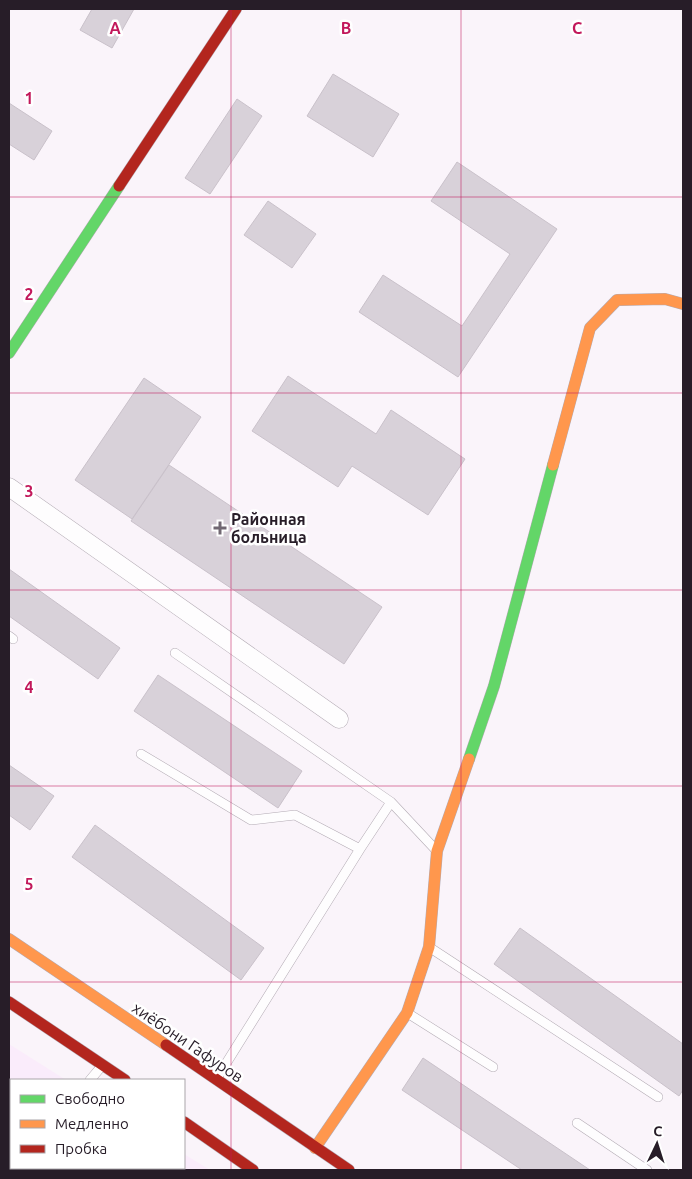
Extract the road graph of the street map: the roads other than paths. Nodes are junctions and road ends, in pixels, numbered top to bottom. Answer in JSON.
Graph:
{"nodes":[{"id":1,"x":236,"y":9,"type":"edge"},
{"id":2,"x":683,"y":304,"type":"edge"},
{"id":3,"x":9,"y":353,"type":"edge"},
{"id":4,"x":9,"y":487,"type":"edge"},
{"id":5,"x":175,"y":653,"type":"dead end"},
{"id":6,"x":339,"y":719,"type":"dead end"},
{"id":7,"x":141,"y":754,"type":"dead end"},
{"id":8,"x":391,"y":802,"type":"junction"},
{"id":9,"x":360,"y":849,"type":"junction"},
{"id":10,"x":437,"y":851,"type":"junction"},
{"id":11,"x":9,"y":939,"type":"edge"},
{"id":12,"x":429,"y":947,"type":"junction"},
{"id":13,"x":9,"y":1002,"type":"edge"},
{"id":14,"x":407,"y":1012,"type":"junction"},
{"id":15,"x":102,"y":1065,"type":"junction"},
{"id":16,"x":493,"y":1067,"type":"dead end"},
{"id":17,"x":91,"y":1079,"type":"edge"},
{"id":18,"x":123,"y":1079,"type":"edge"},
{"id":19,"x":216,"y":1080,"type":"junction"},
{"id":20,"x":658,"y":1097,"type":"dead end"},
{"id":21,"x":185,"y":1123,"type":"edge"},
{"id":22,"x":577,"y":1123,"type":"dead end"},
{"id":23,"x":315,"y":1148,"type":"junction"},
{"id":24,"x":253,"y":1170,"type":"edge"},
{"id":25,"x":349,"y":1170,"type":"edge"},
{"id":26,"x":647,"y":1170,"type":"edge"}],
"edges":[{"from":1,"to":3,"type":"main road"},
{"from":2,"to":10,"type":"main road"},
{"from":4,"to":6,"type":"street"},
{"from":5,"to":8,"type":"lane"},
{"from":7,"to":9,"type":"lane"},
{"from":8,"to":9,"type":"lane"},
{"from":8,"to":10,"type":"lane"},
{"from":9,"to":19,"type":"lane"},
{"from":10,"to":12,"type":"main road"},
{"from":11,"to":19,"type":"main road","name":"хиёбони Гафуров"},
{"from":12,"to":14,"type":"main road"},
{"from":12,"to":20,"type":"lane"},
{"from":13,"to":15,"type":"main road"},
{"from":14,"to":16,"type":"lane"},
{"from":14,"to":23,"type":"main road"},
{"from":15,"to":17,"type":"lane"},
{"from":15,"to":18,"type":"main road"},
{"from":19,"to":23,"type":"main road","name":"хиёбони Гафуров"},
{"from":21,"to":24,"type":"main road"},
{"from":22,"to":26,"type":"lane"},
{"from":23,"to":25,"type":"main road","name":"хиёбони Гафуров"}]}
